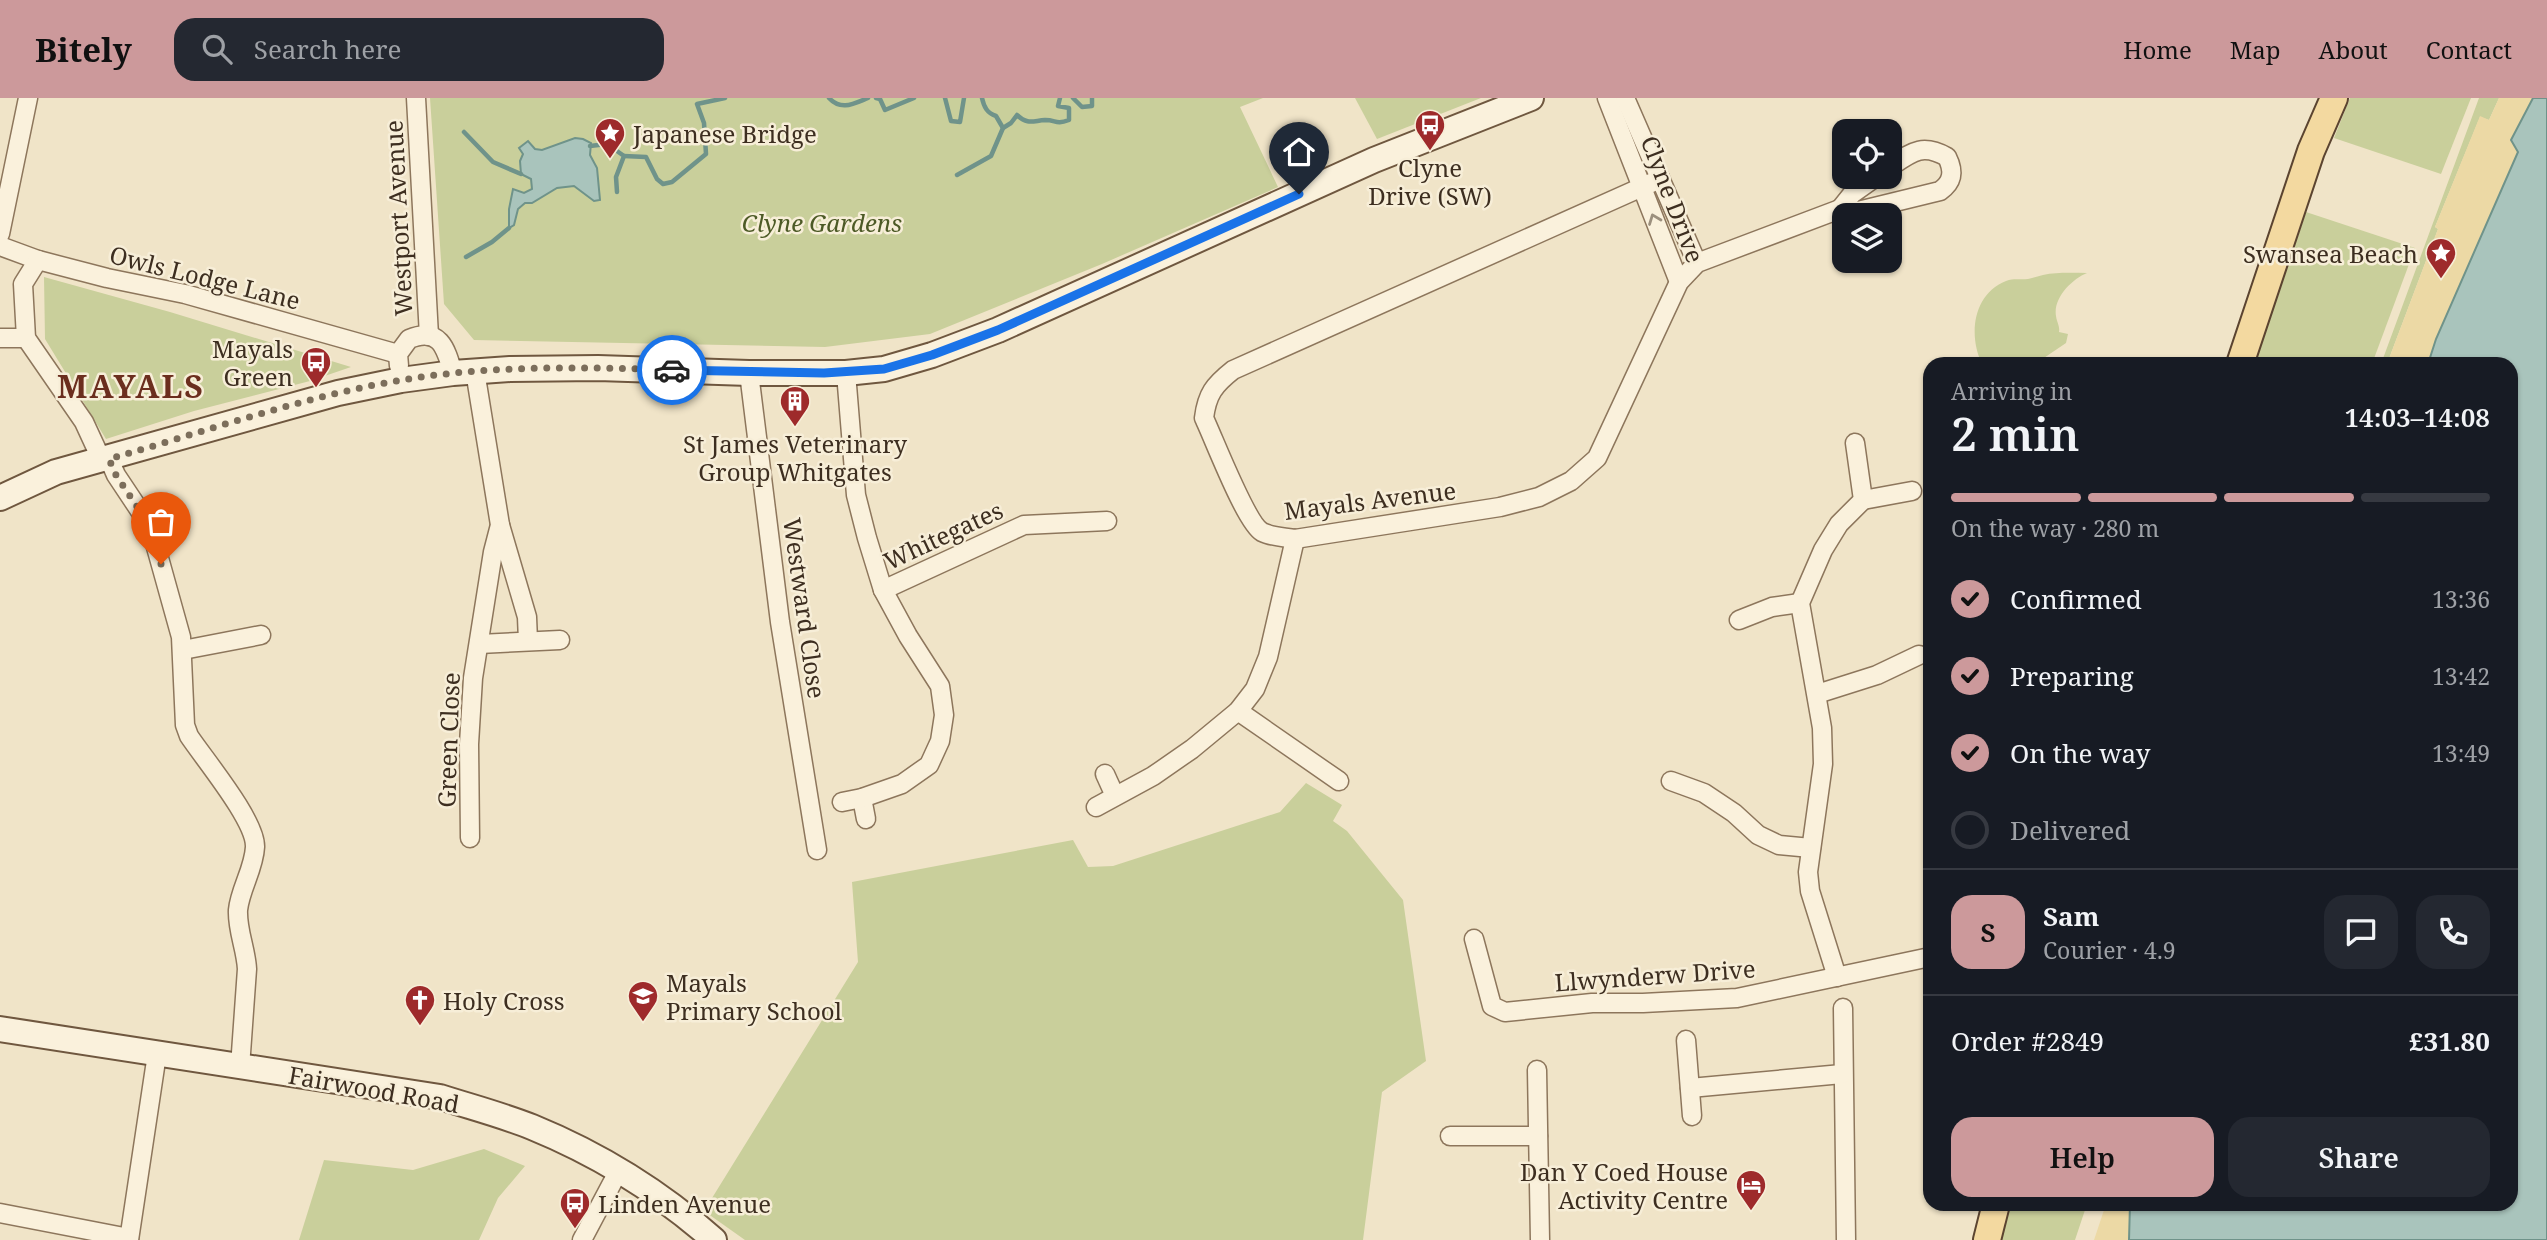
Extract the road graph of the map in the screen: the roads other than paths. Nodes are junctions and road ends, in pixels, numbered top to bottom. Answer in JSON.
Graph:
{"nodes":[{"id":1,"x":28,"y":98,"type":"edge"},
{"id":2,"x":416,"y":98,"type":"edge"},
{"id":3,"x":1531,"y":98,"type":"edge"},
{"id":4,"x":1606,"y":98,"type":"edge"},
{"id":5,"x":1625,"y":98,"type":"edge"},
{"id":6,"x":2334,"y":98,"type":"edge"},
{"id":7,"x":1902,"y":159,"type":"edge"},
{"id":8,"x":1660,"y":179,"type":"junction"},
{"id":9,"x":1642,"y":187,"type":"junction"},
{"id":10,"x":1859,"y":189,"type":"edge"},
{"id":11,"x":1845,"y":203,"type":"edge"},
{"id":12,"x":1891,"y":203,"type":"edge"},
{"id":13,"x":1832,"y":212,"type":"edge"},
{"id":14,"x":0,"y":234,"type":"edge"},
{"id":15,"x":0,"y":246,"type":"edge"},
{"id":16,"x":38,"y":260,"type":"junction"},
{"id":17,"x":1697,"y":264,"type":"junction"},
{"id":18,"x":1679,"y":282,"type":"junction"},
{"id":19,"x":429,"y":336,"type":"junction"},
{"id":20,"x":0,"y":338,"type":"edge"},
{"id":21,"x":26,"y":338,"type":"junction"},
{"id":22,"x":398,"y":354,"type":"junction"},
{"id":23,"x":2242,"y":357,"type":"edge"},
{"id":24,"x":464,"y":372,"type":"junction"},
{"id":25,"x":749,"y":373,"type":"junction"},
{"id":26,"x":846,"y":373,"type":"junction"},
{"id":27,"x":401,"y":380,"type":"junction"},
{"id":28,"x":1855,"y":443,"type":"dead end"},
{"id":29,"x":106,"y":460,"type":"junction"},
{"id":30,"x":1912,"y":491,"type":"dead end"},
{"id":31,"x":0,"y":498,"type":"edge"},
{"id":32,"x":1863,"y":500,"type":"junction"},
{"id":33,"x":1107,"y":521,"type":"dead end"},
{"id":34,"x":500,"y":525,"type":"junction"},
{"id":35,"x":1295,"y":539,"type":"junction"},
{"id":36,"x":883,"y":590,"type":"junction"},
{"id":37,"x":1800,"y":603,"type":"junction"},
{"id":38,"x":1739,"y":621,"type":"dead end"},
{"id":39,"x":261,"y":635,"type":"dead end"},
{"id":40,"x":560,"y":640,"type":"dead end"},
{"id":41,"x":528,"y":641,"type":"junction"},
{"id":42,"x":479,"y":644,"type":"junction"},
{"id":43,"x":183,"y":650,"type":"junction"},
{"id":44,"x":1919,"y":655,"type":"dead end"},
{"id":45,"x":1817,"y":694,"type":"junction"},
{"id":46,"x":1238,"y":711,"type":"junction"},
{"id":47,"x":1105,"y":774,"type":"dead end"},
{"id":48,"x":1339,"y":781,"type":"dead end"},
{"id":49,"x":1671,"y":781,"type":"dead end"},
{"id":50,"x":1115,"y":796,"type":"junction"},
{"id":51,"x":862,"y":798,"type":"junction"},
{"id":52,"x":842,"y":802,"type":"dead end"},
{"id":53,"x":1096,"y":807,"type":"dead end"},
{"id":54,"x":866,"y":819,"type":"dead end"},
{"id":55,"x":470,"y":838,"type":"dead end"},
{"id":56,"x":1811,"y":848,"type":"junction"},
{"id":57,"x":817,"y":850,"type":"dead end"},
{"id":58,"x":1474,"y":939,"type":"dead end"},
{"id":59,"x":1923,"y":959,"type":"edge"},
{"id":60,"x":1837,"y":978,"type":"junction"},
{"id":61,"x":1843,"y":1008,"type":"dead end"},
{"id":62,"x":0,"y":1029,"type":"edge"},
{"id":63,"x":1686,"y":1040,"type":"dead end"},
{"id":64,"x":157,"y":1054,"type":"junction"},
{"id":65,"x":240,"y":1066,"type":"junction"},
{"id":66,"x":1537,"y":1070,"type":"dead end"},
{"id":67,"x":1842,"y":1074,"type":"junction"},
{"id":68,"x":1690,"y":1088,"type":"junction"},
{"id":69,"x":1692,"y":1116,"type":"dead end"},
{"id":70,"x":1450,"y":1136,"type":"dead end"},
{"id":71,"x":1538,"y":1136,"type":"junction"},
{"id":72,"x":619,"y":1170,"type":"junction"},
{"id":73,"x":1994,"y":1211,"type":"edge"},
{"id":74,"x":0,"y":1213,"type":"edge"},
{"id":75,"x":129,"y":1239,"type":"edge"},
{"id":76,"x":582,"y":1240,"type":"edge"},
{"id":77,"x":714,"y":1240,"type":"edge"},
{"id":78,"x":1539,"y":1240,"type":"edge"},
{"id":79,"x":1846,"y":1240,"type":"edge"},
{"id":80,"x":1987,"y":1240,"type":"edge"}],
"edges":[{"from":1,"to":14,"type":"street"},
{"from":2,"to":19,"type":"street","name":"Westport Avenue"},
{"from":3,"to":26,"type":"main road"},
{"from":4,"to":9,"type":"street","name":"Clyne Drive"},
{"from":5,"to":8,"type":"street","name":"Clyne Drive"},
{"from":6,"to":23,"type":"main road"},
{"from":7,"to":12,"type":"street"},
{"from":8,"to":9,"type":"street","name":"Mayals Avenue"},
{"from":8,"to":17,"type":"street","name":"Clyne Drive"},
{"from":18,"to":9,"type":"street","name":"Clyne Drive","one_way":true},
{"from":9,"to":35,"type":"street","name":"Mayals Avenue"},
{"from":10,"to":11,"type":"street"},
{"from":13,"to":17,"type":"street"},
{"from":15,"to":16,"type":"street","name":"Owls Lodge Lane"},
{"from":16,"to":21,"type":"street"},
{"from":16,"to":22,"type":"street","name":"Owls Lodge Lane"},
{"from":17,"to":18,"type":"street","name":"Clyne Drive"},
{"from":18,"to":35,"type":"street","name":"Mayals Avenue"},
{"from":19,"to":22,"type":"street"},
{"from":19,"to":24,"type":"street","name":"Green Close"},
{"from":20,"to":21,"type":"street"},
{"from":21,"to":29,"type":"street"},
{"from":22,"to":27,"type":"street"},
{"from":24,"to":25,"type":"main road"},
{"from":24,"to":27,"type":"main road"},
{"from":24,"to":34,"type":"street","name":"Green Close"},
{"from":25,"to":26,"type":"main road"},
{"from":25,"to":57,"type":"street","name":"Westward Close"},
{"from":26,"to":36,"type":"street","name":"Whitegates"},
{"from":27,"to":29,"type":"main road"},
{"from":28,"to":32,"type":"street"},
{"from":29,"to":31,"type":"main road"},
{"from":29,"to":43,"type":"street"},
{"from":30,"to":32,"type":"street"},
{"from":32,"to":37,"type":"street"},
{"from":33,"to":36,"type":"street","name":"Whitegates"},
{"from":34,"to":41,"type":"street","name":"Green Close"},
{"from":34,"to":42,"type":"street","name":"Green Close"},
{"from":35,"to":46,"type":"street"},
{"from":36,"to":51,"type":"street","name":"Whitegates"},
{"from":37,"to":38,"type":"street"},
{"from":37,"to":45,"type":"street"},
{"from":39,"to":43,"type":"street"},
{"from":40,"to":41,"type":"street","name":"Green Close"},
{"from":41,"to":42,"type":"street","name":"Green Close"},
{"from":42,"to":55,"type":"street","name":"Green Close"},
{"from":43,"to":65,"type":"street"},
{"from":44,"to":45,"type":"street"},
{"from":45,"to":56,"type":"street"},
{"from":46,"to":48,"type":"street"},
{"from":46,"to":50,"type":"street"},
{"from":47,"to":50,"type":"street"},
{"from":49,"to":56,"type":"street"},
{"from":50,"to":53,"type":"street"},
{"from":51,"to":52,"type":"street","name":"Whitegates"},
{"from":51,"to":54,"type":"street"},
{"from":56,"to":60,"type":"street"},
{"from":58,"to":60,"type":"street","name":"Llwynderw Drive"},
{"from":59,"to":60,"type":"street","name":"Llwynderw Drive"},
{"from":61,"to":67,"type":"street"},
{"from":62,"to":64,"type":"main road","name":"Fairwood Road"},
{"from":63,"to":68,"type":"street"},
{"from":64,"to":65,"type":"main road","name":"Fairwood Road"},
{"from":64,"to":75,"type":"street"},
{"from":65,"to":72,"type":"main road","name":"Fairwood Road"},
{"from":66,"to":71,"type":"street"},
{"from":67,"to":68,"type":"street"},
{"from":67,"to":79,"type":"street"},
{"from":68,"to":69,"type":"street"},
{"from":70,"to":71,"type":"street"},
{"from":71,"to":78,"type":"street"},
{"from":72,"to":76,"type":"street"},
{"from":72,"to":77,"type":"main road","name":"Fairwood Road"},
{"from":73,"to":80,"type":"main road"},
{"from":74,"to":75,"type":"street"}]}
